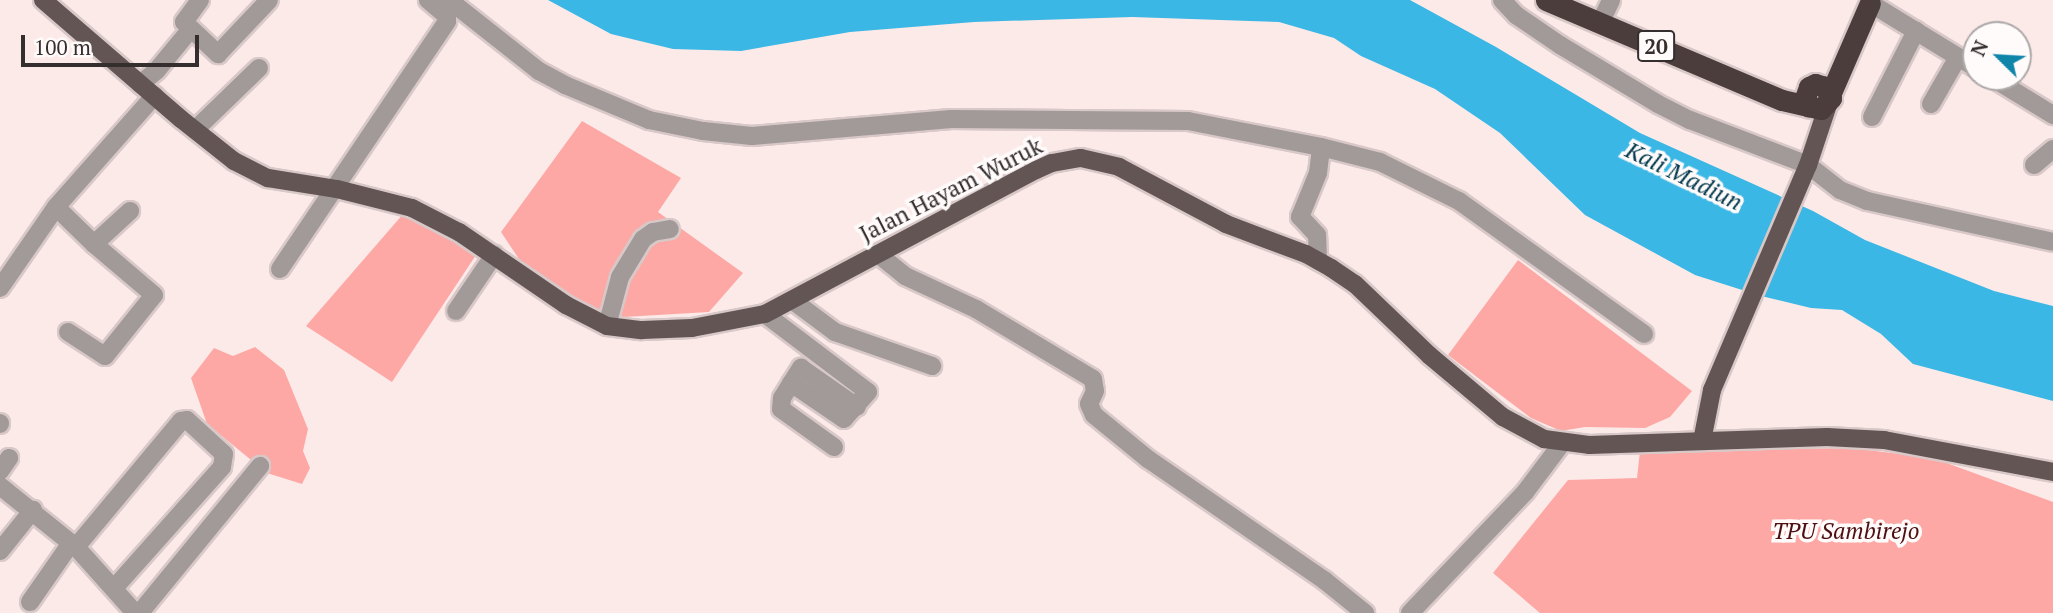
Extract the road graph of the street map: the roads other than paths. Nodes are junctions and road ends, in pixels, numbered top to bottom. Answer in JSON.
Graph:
{"nodes":[{"id":1,"x":43,"y":0,"type":"edge"},
{"id":2,"x":200,"y":0,"type":"edge"},
{"id":3,"x":269,"y":0,"type":"edge"},
{"id":4,"x":428,"y":0,"type":"edge"},
{"id":5,"x":449,"y":0,"type":"edge"},
{"id":6,"x":1502,"y":0,"type":"edge"},
{"id":7,"x":1546,"y":0,"type":"edge"},
{"id":8,"x":1611,"y":0,"type":"edge"},
{"id":9,"x":1871,"y":1,"type":"edge"},
{"id":10,"x":1600,"y":23,"type":"junction"},
{"id":11,"x":190,"y":30,"type":"junction"},
{"id":12,"x":1916,"y":32,"type":"junction"},
{"id":13,"x":1958,"y":57,"type":"junction"},
{"id":14,"x":1962,"y":59,"type":"edge"},
{"id":15,"x":259,"y":68,"type":"dead end"},
{"id":16,"x":148,"y":90,"type":"junction"},
{"id":17,"x":2014,"y":91,"type":"edge"},
{"id":18,"x":1819,"y":97,"type":"junction"},
{"id":19,"x":1931,"y":104,"type":"dead end"},
{"id":20,"x":2053,"y":115,"type":"edge"},
{"id":21,"x":1871,"y":117,"type":"dead end"},
{"id":22,"x":195,"y":130,"type":"junction"},
{"id":23,"x":1321,"y":147,"type":"junction"},
{"id":24,"x":2053,"y":149,"type":"edge"},
{"id":25,"x":2034,"y":165,"type":"dead end"},
{"id":26,"x":1803,"y":168,"type":"junction"},
{"id":27,"x":337,"y":189,"type":"junction"},
{"id":28,"x":56,"y":207,"type":"junction"},
{"id":29,"x":130,"y":211,"type":"dead end"},
{"id":30,"x":670,"y":229,"type":"dead end"},
{"id":31,"x":2053,"y":242,"type":"edge"},
{"id":32,"x":94,"y":244,"type":"junction"},
{"id":33,"x":878,"y":254,"type":"junction"},
{"id":34,"x":494,"y":255,"type":"junction"},
{"id":35,"x":1318,"y":261,"type":"junction"},
{"id":36,"x":280,"y":269,"type":"dead end"},
{"id":37,"x":3,"y":278,"type":"edge"},
{"id":38,"x":792,"y":300,"type":"junction"},
{"id":39,"x":456,"y":311,"type":"dead end"},
{"id":40,"x":765,"y":314,"type":"junction"},
{"id":41,"x":607,"y":326,"type":"junction"},
{"id":42,"x":68,"y":332,"type":"dead end"},
{"id":43,"x":1644,"y":334,"type":"dead end"},
{"id":44,"x":813,"y":349,"type":"junction"},
{"id":45,"x":932,"y":366,"type":"dead end"},
{"id":46,"x":842,"y":370,"type":"junction"},
{"id":47,"x":796,"y":376,"type":"junction"},
{"id":48,"x":829,"y":387,"type":"junction"},
{"id":49,"x":817,"y":402,"type":"junction"},
{"id":50,"x":857,"y":407,"type":"junction"},
{"id":51,"x":1702,"y":441,"type":"junction"},
{"id":52,"x":1562,"y":443,"type":"junction"},
{"id":53,"x":834,"y":447,"type":"dead end"},
{"id":54,"x":260,"y":466,"type":"dead end"},
{"id":55,"x":2053,"y":472,"type":"edge"},
{"id":56,"x":0,"y":486,"type":"edge"},
{"id":57,"x":33,"y":510,"type":"junction"},
{"id":58,"x":74,"y":545,"type":"junction"},
{"id":59,"x":0,"y":551,"type":"edge"},
{"id":60,"x":115,"y":587,"type":"junction"},
{"id":61,"x":30,"y":602,"type":"dead end"},
{"id":62,"x":135,"y":613,"type":"edge"},
{"id":63,"x":1365,"y":613,"type":"edge"},
{"id":64,"x":1410,"y":613,"type":"edge"}],
"edges":[{"from":1,"to":16,"type":"main road","name":"Jalan Hayam Wuruk"},
{"from":2,"to":11,"type":"street"},
{"from":3,"to":11,"type":"street"},
{"from":4,"to":27,"type":"street"},
{"from":5,"to":23,"type":"street"},
{"from":6,"to":26,"type":"street"},
{"from":7,"to":10,"type":"highway","number":"20"},
{"from":8,"to":10,"type":"street"},
{"from":9,"to":12,"type":"street"},
{"from":9,"to":18,"type":"highway"},
{"from":10,"to":18,"type":"highway","number":"20"},
{"from":11,"to":16,"type":"street"},
{"from":12,"to":13,"type":"street"},
{"from":12,"to":21,"type":"street"},
{"from":13,"to":14,"type":"street"},
{"from":13,"to":19,"type":"street"},
{"from":15,"to":22,"type":"street"},
{"from":16,"to":22,"type":"main road","name":"Jalan Hayam Wuruk"},
{"from":16,"to":28,"type":"street"},
{"from":17,"to":20,"type":"street"},
{"from":18,"to":26,"type":"main road"},
{"from":22,"to":27,"type":"main road","name":"Jalan Hayam Wuruk"},
{"from":23,"to":35,"type":"street"},
{"from":23,"to":43,"type":"street"},
{"from":24,"to":25,"type":"street"},
{"from":26,"to":31,"type":"street"},
{"from":26,"to":51,"type":"main road"},
{"from":27,"to":34,"type":"main road","name":"Jalan Hayam Wuruk"},
{"from":27,"to":36,"type":"street"},
{"from":28,"to":32,"type":"street"},
{"from":28,"to":37,"type":"street"},
{"from":29,"to":32,"type":"street"},
{"from":30,"to":41,"type":"street"},
{"from":32,"to":42,"type":"street"},
{"from":33,"to":35,"type":"main road","name":"Jalan Hayam Wuruk"},
{"from":33,"to":38,"type":"main road","name":"Jalan Hayam Wuruk"},
{"from":33,"to":63,"type":"street"},
{"from":34,"to":39,"type":"street"},
{"from":34,"to":41,"type":"main road","name":"Jalan Hayam Wuruk"},
{"from":35,"to":52,"type":"main road","name":"Jalan Hayam Wuruk"},
{"from":38,"to":40,"type":"main road","name":"Jalan Hayam Wuruk"},
{"from":38,"to":45,"type":"street"},
{"from":40,"to":41,"type":"main road","name":"Jalan Hayam Wuruk"},
{"from":40,"to":44,"type":"street"},
{"from":44,"to":46,"type":"street"},
{"from":44,"to":47,"type":"street"},
{"from":46,"to":48,"type":"street"},
{"from":46,"to":50,"type":"street"},
{"from":47,"to":48,"type":"street"},
{"from":47,"to":49,"type":"street"},
{"from":47,"to":53,"type":"street"},
{"from":48,"to":49,"type":"street"},
{"from":48,"to":50,"type":"street"},
{"from":49,"to":50,"type":"street"},
{"from":51,"to":52,"type":"main road","name":"Jalan Hayam Wuruk"},
{"from":51,"to":55,"type":"main road","name":"Jalan Hayam Wuruk"},
{"from":52,"to":64,"type":"street"},
{"from":54,"to":62,"type":"street"},
{"from":56,"to":57,"type":"street"},
{"from":57,"to":58,"type":"street"},
{"from":57,"to":59,"type":"street"},
{"from":58,"to":60,"type":"street"},
{"from":58,"to":60,"type":"street"},
{"from":58,"to":61,"type":"street"},
{"from":60,"to":62,"type":"street"}]}
